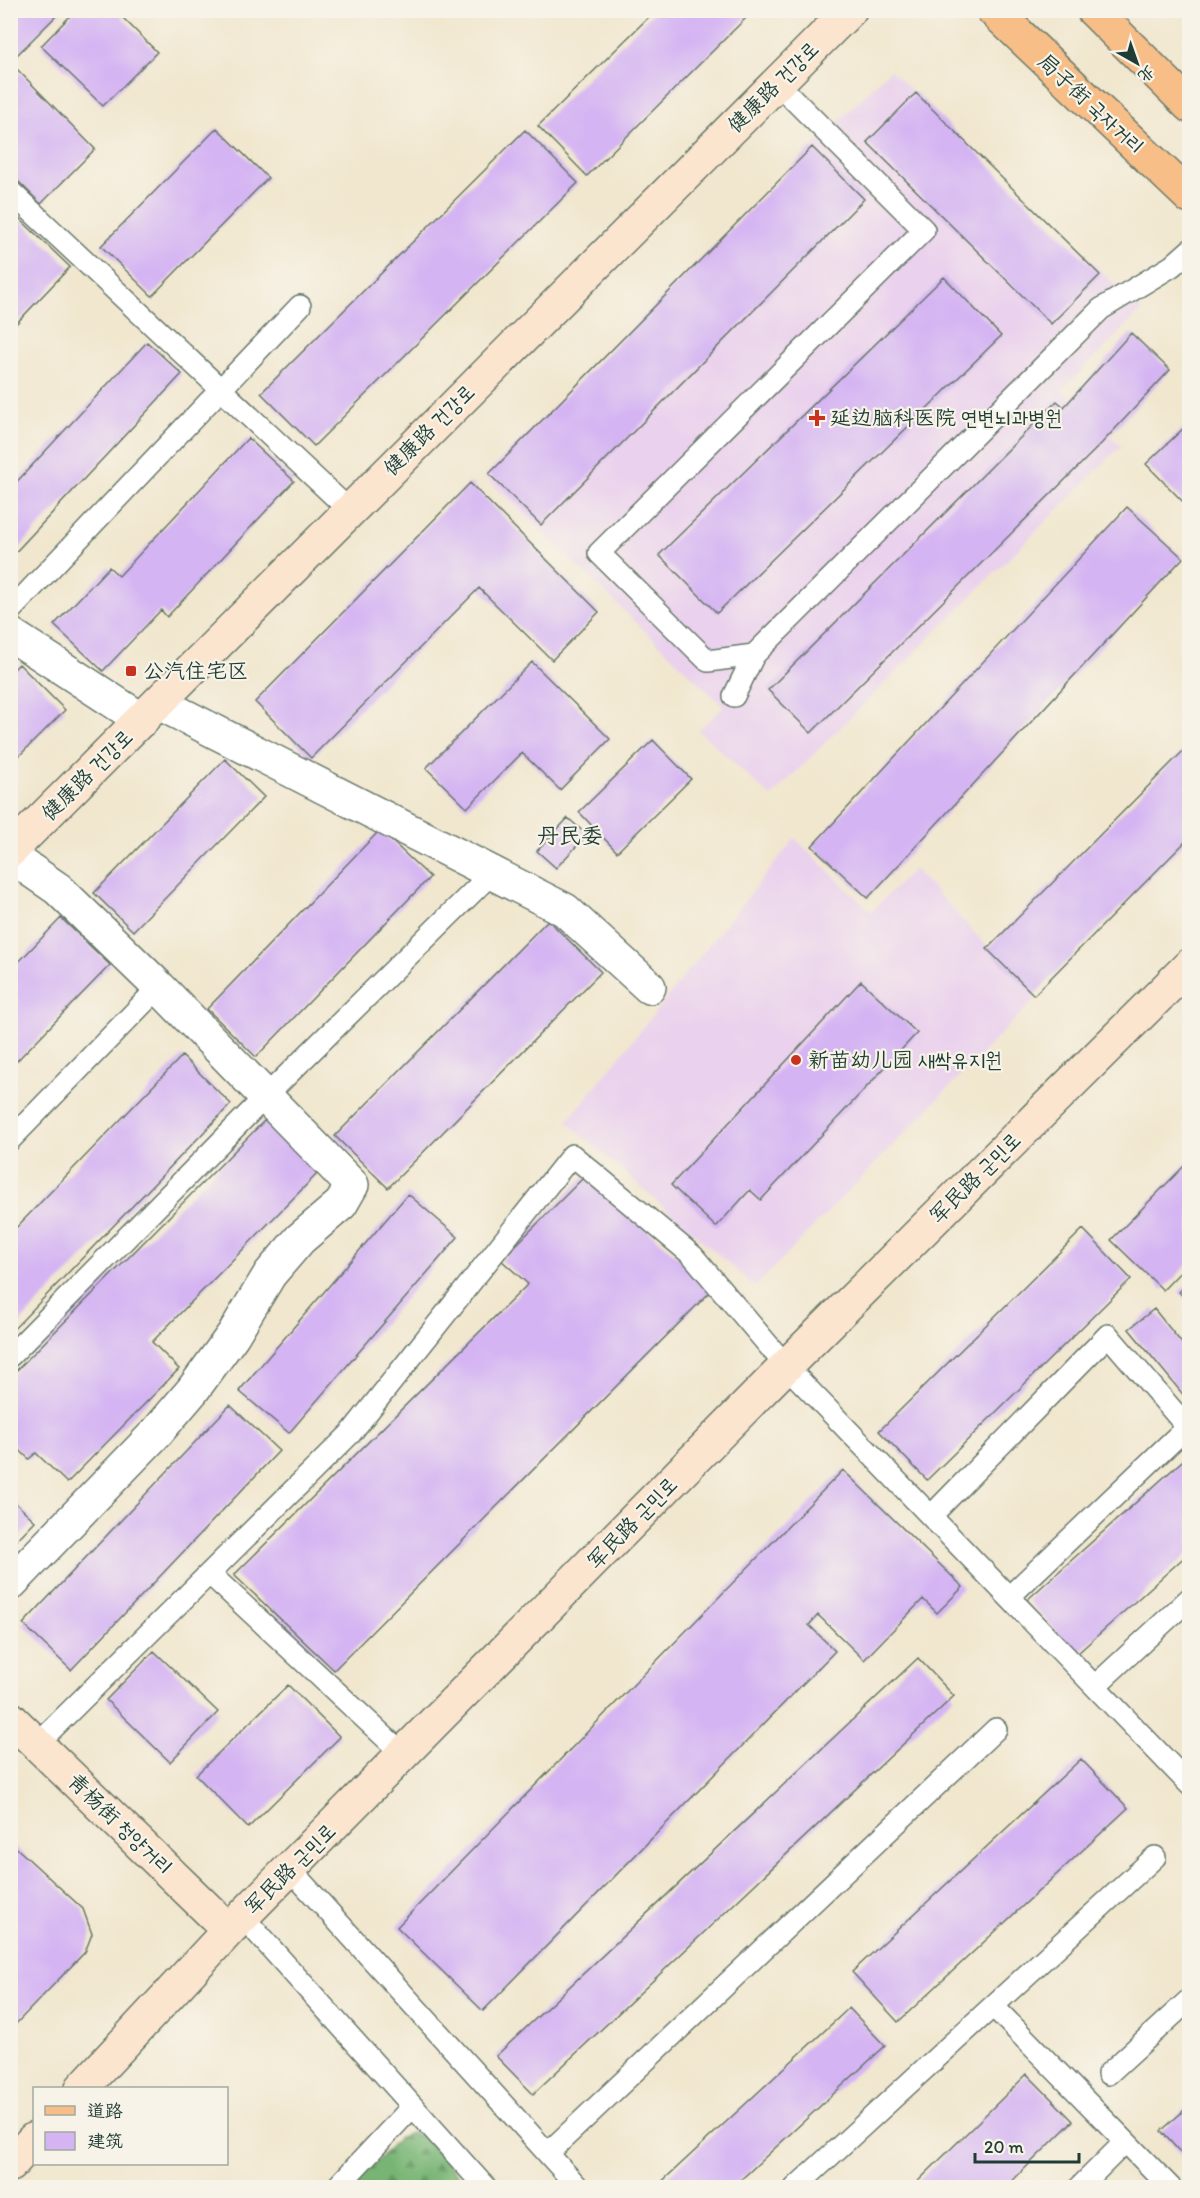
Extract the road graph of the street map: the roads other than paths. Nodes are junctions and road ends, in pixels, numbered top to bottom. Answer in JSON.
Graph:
{"nodes":[{"id":1,"x":850,"y":10,"type":"edge"},
{"id":2,"x":993,"y":10,"type":"edge"},
{"id":3,"x":1093,"y":10,"type":"edge"},
{"id":4,"x":777,"y":83,"type":"junction"},
{"id":5,"x":1190,"y":106,"type":"edge"},
{"id":6,"x":10,"y":191,"type":"edge"},
{"id":7,"x":1190,"y":197,"type":"edge"},
{"id":8,"x":1190,"y":250,"type":"edge"},
{"id":9,"x":300,"y":306,"type":"dead end"},
{"id":10,"x":220,"y":387,"type":"junction"},
{"id":11,"x":348,"y":510,"type":"junction"},
{"id":12,"x":10,"y":611,"type":"edge"},
{"id":13,"x":10,"y":634,"type":"edge"},
{"id":14,"x":754,"y":655,"type":"junction"},
{"id":15,"x":734,"y":696,"type":"dead end"},
{"id":16,"x":150,"y":712,"type":"junction"},
{"id":17,"x":10,"y":851,"type":"edge"},
{"id":18,"x":10,"y":856,"type":"edge"},
{"id":19,"x":493,"y":872,"type":"junction"},
{"id":20,"x":1190,"y":965,"type":"edge"},
{"id":21,"x":159,"y":987,"type":"junction"},
{"id":22,"x":649,"y":987,"type":"dead end"},
{"id":23,"x":266,"y":1096,"type":"junction"},
{"id":24,"x":10,"y":1140,"type":"edge"},
{"id":25,"x":10,"y":1356,"type":"edge"},
{"id":26,"x":786,"y":1366,"type":"junction"},
{"id":27,"x":931,"y":1516,"type":"junction"},
{"id":28,"x":210,"y":1574,"type":"junction"},
{"id":29,"x":10,"y":1584,"type":"edge"},
{"id":30,"x":1009,"y":1597,"type":"junction"},
{"id":31,"x":1190,"y":1598,"type":"edge"},
{"id":32,"x":1095,"y":1686,"type":"junction"},
{"id":33,"x":10,"y":1718,"type":"edge"},
{"id":34,"x":996,"y":1729,"type":"dead end"},
{"id":35,"x":37,"y":1744,"type":"junction"},
{"id":36,"x":404,"y":1755,"type":"junction"},
{"id":37,"x":1188,"y":1779,"type":"edge"},
{"id":38,"x":1155,"y":1857,"type":"dead end"},
{"id":39,"x":290,"y":1869,"type":"junction"},
{"id":40,"x":236,"y":1923,"type":"junction"},
{"id":41,"x":1190,"y":1999,"type":"edge"},
{"id":42,"x":993,"y":2006,"type":"junction"},
{"id":43,"x":1108,"y":2074,"type":"dead end"},
{"id":44,"x":83,"y":2087,"type":"edge"},
{"id":45,"x":412,"y":2107,"type":"junction"},
{"id":46,"x":33,"y":2140,"type":"edge"},
{"id":47,"x":1125,"y":2142,"type":"junction"},
{"id":48,"x":548,"y":2153,"type":"junction"},
{"id":49,"x":10,"y":2165,"type":"edge"},
{"id":50,"x":336,"y":2187,"type":"edge"},
{"id":51,"x":486,"y":2187,"type":"edge"},
{"id":52,"x":579,"y":2187,"type":"edge"},
{"id":53,"x":795,"y":2187,"type":"edge"},
{"id":54,"x":1080,"y":2187,"type":"edge"},
{"id":55,"x":1171,"y":2187,"type":"edge"}],
"edges":[{"from":1,"to":4,"type":"street","name":"健康路 건강로"},
{"from":2,"to":7,"type":"main road","name":"局子街 국자거리"},
{"from":3,"to":5,"type":"main road"},
{"from":4,"to":11,"type":"street","name":"健康路 건강로"},
{"from":4,"to":14,"type":"lane"},
{"from":6,"to":10,"type":"lane"},
{"from":8,"to":14,"type":"lane"},
{"from":9,"to":10,"type":"lane"},
{"from":10,"to":11,"type":"lane"},
{"from":10,"to":12,"type":"lane"},
{"from":11,"to":16,"type":"street","name":"健康路 건강로"},
{"from":13,"to":16,"type":"street"},
{"from":14,"to":15,"type":"lane"},
{"from":16,"to":17,"type":"street","name":"健康路 건강로"},
{"from":16,"to":19,"type":"street"},
{"from":18,"to":21,"type":"street"},
{"from":19,"to":22,"type":"street"},
{"from":19,"to":23,"type":"lane"},
{"from":20,"to":26,"type":"street","name":"军民路 군민로"},
{"from":21,"to":23,"type":"street"},
{"from":21,"to":24,"type":"lane"},
{"from":23,"to":25,"type":"lane"},
{"from":23,"to":29,"type":"street"},
{"from":26,"to":27,"type":"lane"},
{"from":26,"to":28,"type":"lane"},
{"from":26,"to":36,"type":"street","name":"军民路 군민로"},
{"from":27,"to":30,"type":"lane"},
{"from":27,"to":30,"type":"lane"},
{"from":28,"to":35,"type":"lane"},
{"from":28,"to":36,"type":"lane"},
{"from":30,"to":32,"type":"lane"},
{"from":31,"to":32,"type":"lane"},
{"from":32,"to":37,"type":"lane"},
{"from":33,"to":35,"type":"street","name":"青杨街 청양거리"},
{"from":34,"to":48,"type":"lane"},
{"from":35,"to":40,"type":"street","name":"青杨街 청양거리"},
{"from":36,"to":39,"type":"street","name":"军民路 군민로"},
{"from":38,"to":42,"type":"lane"},
{"from":39,"to":40,"type":"street","name":"军民路 군민로"},
{"from":39,"to":48,"type":"lane"},
{"from":40,"to":44,"type":"street","name":"军民路 군민로"},
{"from":40,"to":45,"type":"lane"},
{"from":41,"to":43,"type":"lane"},
{"from":42,"to":47,"type":"lane"},
{"from":42,"to":53,"type":"lane"},
{"from":45,"to":50,"type":"lane"},
{"from":45,"to":51,"type":"lane"},
{"from":46,"to":49,"type":"street"},
{"from":47,"to":54,"type":"lane"},
{"from":47,"to":55,"type":"lane"},
{"from":48,"to":52,"type":"lane"}]}
